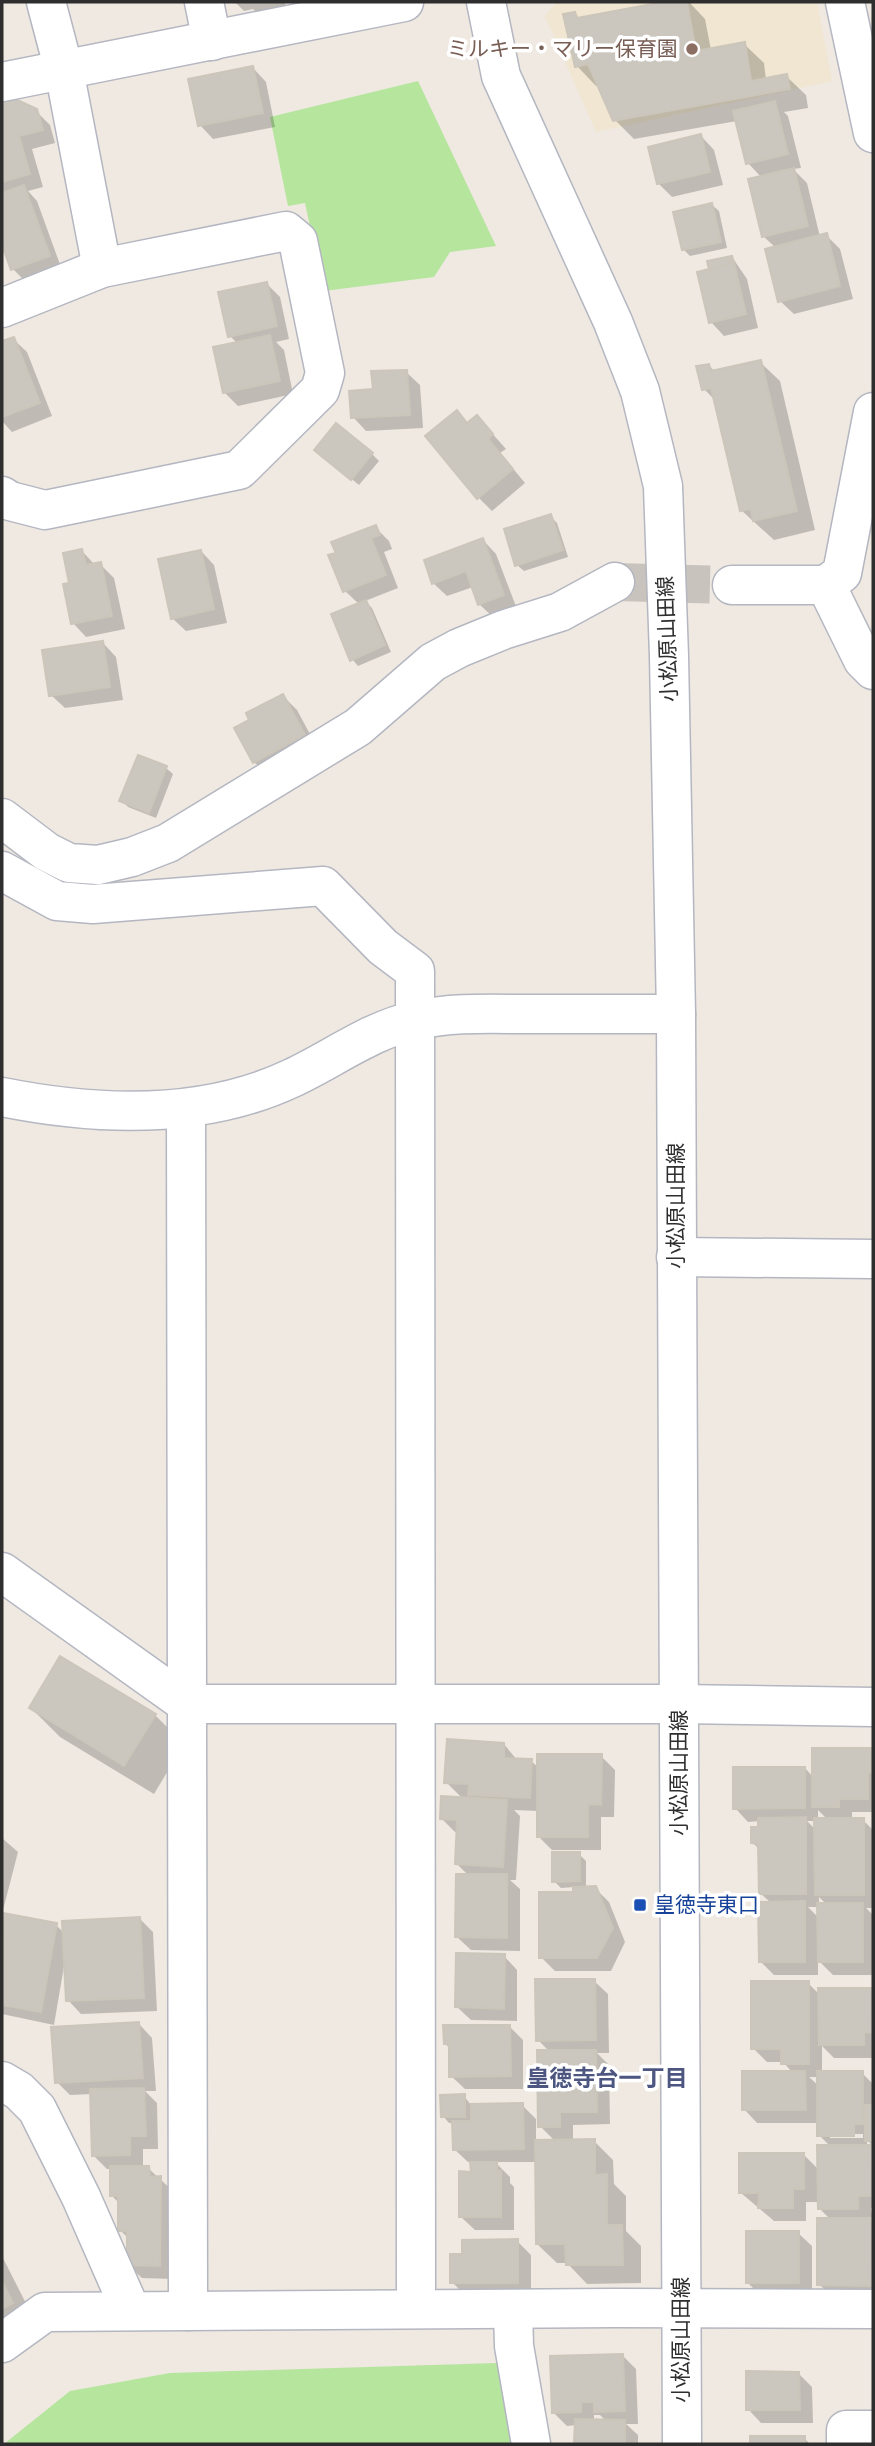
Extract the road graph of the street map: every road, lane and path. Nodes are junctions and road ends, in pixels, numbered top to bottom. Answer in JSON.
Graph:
{"nodes":[{"id":1,"x":46,"y":2,"type":"edge"},
{"id":2,"x":204,"y":2,"type":"edge"},
{"id":3,"x":404,"y":2,"type":"edge"},
{"id":4,"x":486,"y":2,"type":"edge"},
{"id":5,"x":845,"y":2,"type":"edge"},
{"id":6,"x":212,"y":40,"type":"junction"},
{"id":7,"x":64,"y":70,"type":"junction"},
{"id":8,"x":2,"y":82,"type":"edge"},
{"id":9,"x":873,"y":133,"type":"edge"},
{"id":10,"x":102,"y":268,"type":"junction"},
{"id":11,"x":2,"y":309,"type":"edge"},
{"id":12,"x":873,"y":412,"type":"edge"},
{"id":13,"x":2,"y":496,"type":"edge"},
{"id":14,"x":615,"y":582,"type":"tunnel mouth"},
{"id":15,"x":732,"y":585,"type":"tunnel mouth"},
{"id":16,"x":826,"y":585,"type":"junction"},
{"id":17,"x":873,"y":670,"type":"edge"},
{"id":18,"x":2,"y":817,"type":"edge"},
{"id":19,"x":2,"y":871,"type":"edge"},
{"id":20,"x":676,"y":1014,"type":"junction"},
{"id":21,"x":414,"y":1020,"type":"junction"},
{"id":22,"x":2,"y":1097,"type":"edge"},
{"id":23,"x":186,"y":1108,"type":"junction"},
{"id":24,"x":676,"y":1257,"type":"junction"},
{"id":25,"x":873,"y":1259,"type":"edge"},
{"id":26,"x":2,"y":1572,"type":"edge"},
{"id":27,"x":187,"y":1704,"type":"junction"},
{"id":28,"x":415,"y":1704,"type":"junction"},
{"id":29,"x":678,"y":1704,"type":"junction"},
{"id":30,"x":873,"y":1707,"type":"edge"},
{"id":31,"x":2,"y":2081,"type":"edge"},
{"id":32,"x":681,"y":2308,"type":"junction"},
{"id":33,"x":416,"y":2309,"type":"junction"},
{"id":34,"x":513,"y":2309,"type":"junction"},
{"id":35,"x":873,"y":2309,"type":"edge"},
{"id":36,"x":188,"y":2311,"type":"junction"},
{"id":37,"x":131,"y":2312,"type":"junction"},
{"id":38,"x":2,"y":2343,"type":"edge"},
{"id":39,"x":873,"y":2430,"type":"edge"},
{"id":40,"x":531,"y":2444,"type":"edge"},
{"id":41,"x":682,"y":2444,"type":"edge"},
{"id":42,"x":846,"y":2444,"type":"edge"}],
"edges":[{"from":1,"to":7,"type":"street"},
{"from":2,"to":6,"type":"street"},
{"from":3,"to":6,"type":"street"},
{"from":4,"to":20,"type":"street","name":"小松原山田線"},
{"from":5,"to":9,"type":"street"},
{"from":6,"to":7,"type":"street"},
{"from":7,"to":8,"type":"street"},
{"from":7,"to":10,"type":"street"},
{"from":10,"to":11,"type":"street"},
{"from":10,"to":13,"type":"street"},
{"from":12,"to":16,"type":"street"},
{"from":14,"to":18,"type":"street"},
{"from":15,"to":16,"type":"street"},
{"from":16,"to":17,"type":"street"},
{"from":19,"to":21,"type":"street"},
{"from":20,"to":21,"type":"street"},
{"from":20,"to":24,"type":"street","name":"小松原山田線"},
{"from":21,"to":23,"type":"street"},
{"from":21,"to":28,"type":"street"},
{"from":22,"to":23,"type":"street"},
{"from":23,"to":27,"type":"street"},
{"from":24,"to":25,"type":"street"},
{"from":24,"to":29,"type":"street","name":"小松原山田線"},
{"from":26,"to":27,"type":"street"},
{"from":27,"to":28,"type":"street"},
{"from":27,"to":36,"type":"street"},
{"from":28,"to":29,"type":"street"},
{"from":28,"to":33,"type":"street"},
{"from":29,"to":30,"type":"street"},
{"from":29,"to":32,"type":"street","name":"小松原山田線"},
{"from":31,"to":37,"type":"street"},
{"from":32,"to":34,"type":"street"},
{"from":32,"to":35,"type":"street"},
{"from":32,"to":41,"type":"street","name":"小松原山田線"},
{"from":33,"to":34,"type":"street"},
{"from":33,"to":36,"type":"street"},
{"from":34,"to":40,"type":"street"},
{"from":36,"to":37,"type":"street"},
{"from":37,"to":38,"type":"street"},
{"from":39,"to":42,"type":"street"}]}
